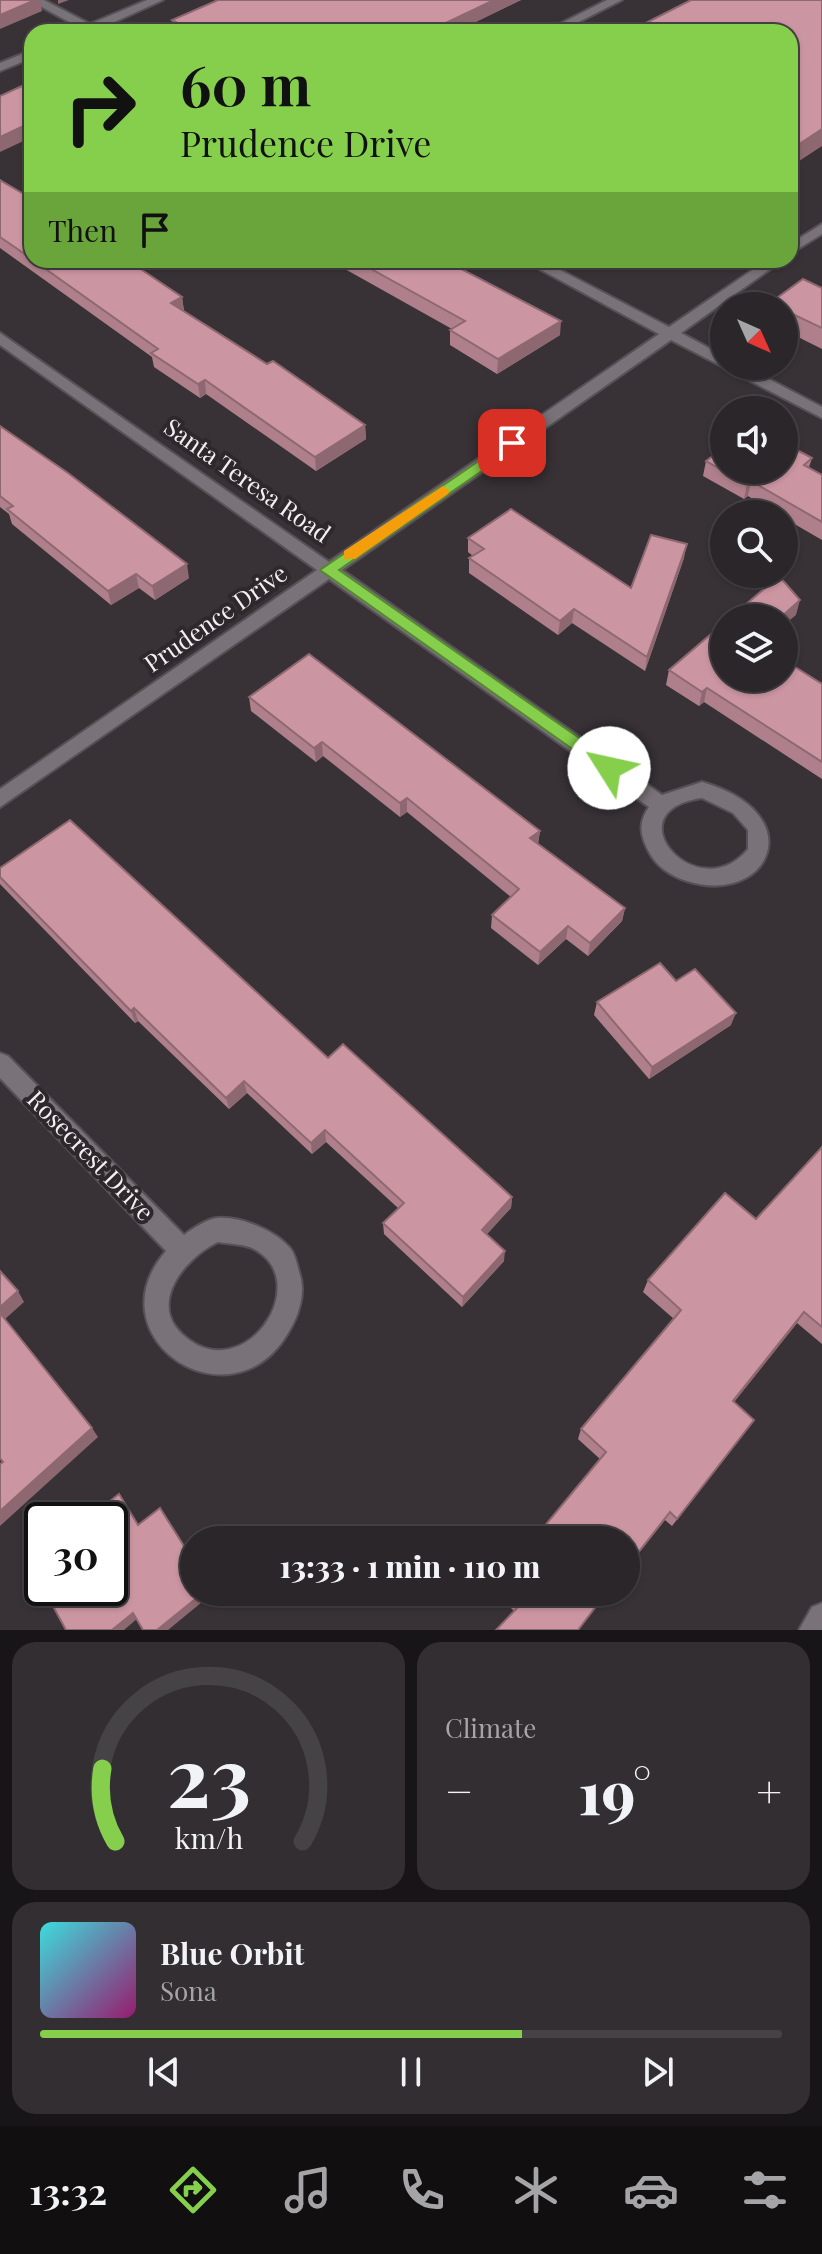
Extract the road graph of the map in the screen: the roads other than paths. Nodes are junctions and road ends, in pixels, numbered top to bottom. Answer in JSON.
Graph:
{"nodes":[{"id":1,"x":35,"y":0,"type":"edge"},
{"id":2,"x":157,"y":0,"type":"edge"},
{"id":3,"x":616,"y":0,"type":"edge"},
{"id":4,"x":77,"y":24,"type":"edge"},
{"id":5,"x":104,"y":24,"type":"edge"},
{"id":6,"x":566,"y":24,"type":"edge"},
{"id":7,"x":24,"y":57,"type":"edge"},
{"id":8,"x":0,"y":67,"type":"edge"},
{"id":9,"x":822,"y":228,"type":"edge"},
{"id":10,"x":798,"y":244,"type":"edge"},
{"id":11,"x":545,"y":268,"type":"edge"},
{"id":12,"x":765,"y":268,"type":"edge"},
{"id":13,"x":670,"y":334,"type":"junction"},
{"id":14,"x":0,"y":338,"type":"edge"},
{"id":15,"x":710,"y":355,"type":"edge"},
{"id":16,"x":759,"y":380,"type":"edge"},
{"id":17,"x":822,"y":413,"type":"edge"},
{"id":18,"x":328,"y":570,"type":"junction"},
{"id":19,"x":0,"y":799,"type":"edge"},
{"id":20,"x":660,"y":804,"type":"junction"},
{"id":21,"x":0,"y":1063,"type":"edge"},
{"id":22,"x":181,"y":1249,"type":"junction"},
{"id":23,"x":822,"y":1617,"type":"edge"},
{"id":24,"x":813,"y":1630,"type":"edge"}],
"edges":[{"from":1,"to":4,"type":"street"},
{"from":2,"to":5,"type":"street"},
{"from":3,"to":6,"type":"street"},
{"from":7,"to":8,"type":"street"},
{"from":9,"to":10,"type":"street"},
{"from":11,"to":13,"type":"street"},
{"from":12,"to":13,"type":"street","name":"Prudence Drive"},
{"from":13,"to":15,"type":"street"},
{"from":13,"to":18,"type":"street","name":"Prudence Drive"},
{"from":14,"to":18,"type":"street","name":"Santa Teresa Road"},
{"from":16,"to":17,"type":"street"},
{"from":18,"to":19,"type":"street","name":"Prudence Drive"},
{"from":18,"to":20,"type":"street","name":"Santa Teresa Road"},
{"from":20,"to":20,"type":"street"},
{"from":21,"to":22,"type":"street","name":"Rosecrest Drive"},
{"from":22,"to":22,"type":"street"},
{"from":23,"to":24,"type":"street"}]}
